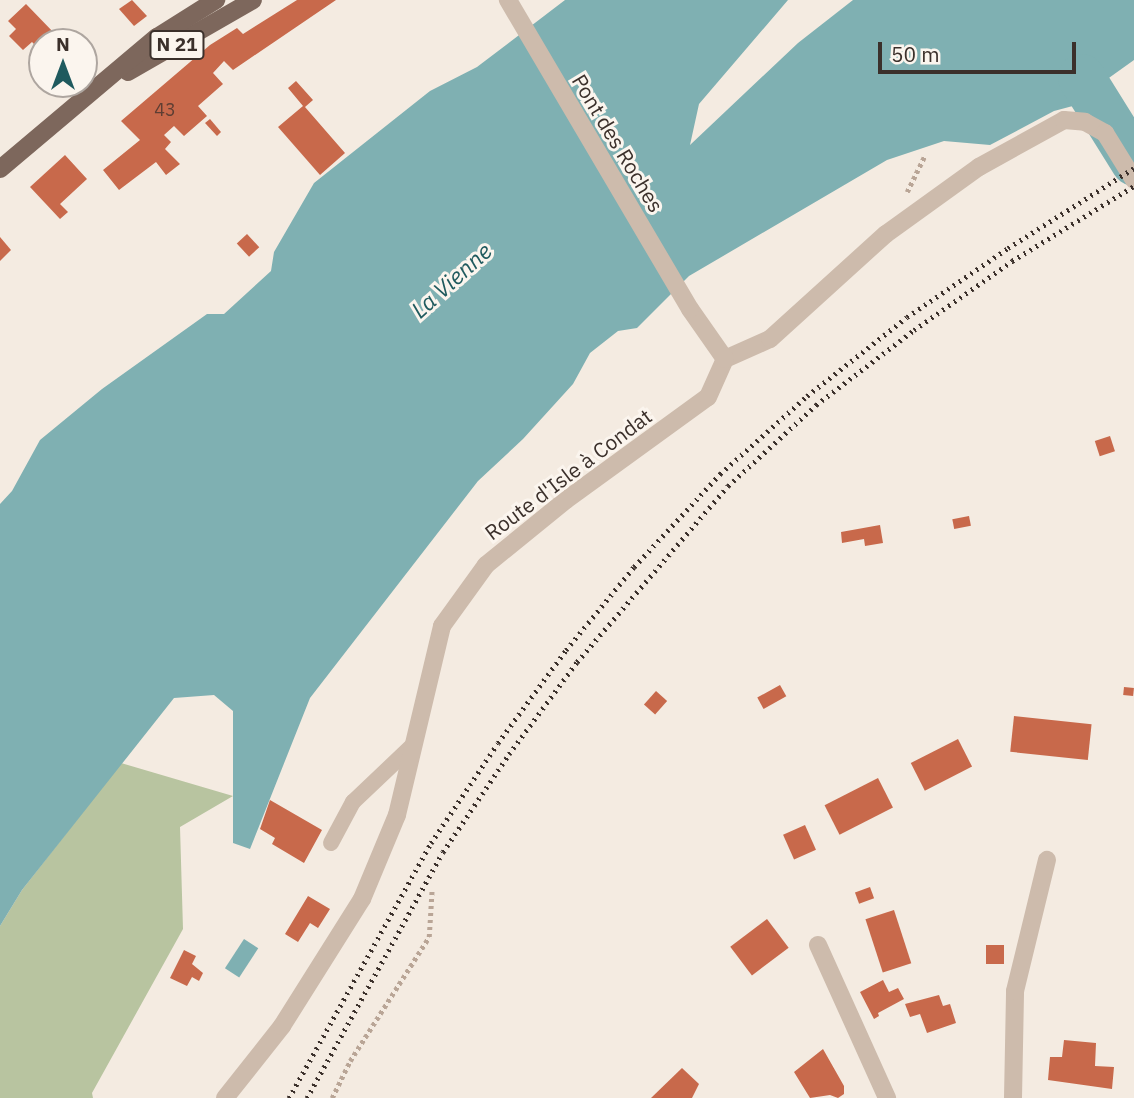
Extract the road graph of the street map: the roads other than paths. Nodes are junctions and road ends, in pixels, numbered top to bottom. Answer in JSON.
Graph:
{"nodes":[{"id":1,"x":216,"y":0,"type":"edge"},
{"id":2,"x":253,"y":0,"type":"edge"},
{"id":3,"x":508,"y":0,"type":"edge"},
{"id":4,"x":100,"y":87,"type":"junction"},
{"id":5,"x":0,"y":169,"type":"edge"},
{"id":6,"x":1134,"y":180,"type":"edge"},
{"id":7,"x":725,"y":359,"type":"junction"},
{"id":8,"x":413,"y":745,"type":"junction"},
{"id":9,"x":331,"y":843,"type":"dead end"},
{"id":10,"x":1047,"y":860,"type":"dead end"},
{"id":11,"x":818,"y":944,"type":"dead end"},
{"id":12,"x":225,"y":1098,"type":"edge"},
{"id":13,"x":887,"y":1098,"type":"edge"},
{"id":14,"x":1013,"y":1098,"type":"edge"}],
"edges":[{"from":1,"to":4,"type":"main road","number":"N 21"},
{"from":2,"to":4,"type":"main road","number":"N 21"},
{"from":3,"to":7,"type":"street","name":"Pont des Roches"},
{"from":4,"to":5,"type":"main road","number":"N 21"},
{"from":6,"to":7,"type":"street"},
{"from":7,"to":8,"type":"street","name":"Route d'Isle à Condat"},
{"from":8,"to":9,"type":"lane"},
{"from":8,"to":12,"type":"street","name":"Route d'Isle à Condat"},
{"from":10,"to":14,"type":"street"},
{"from":11,"to":13,"type":"street"}]}
